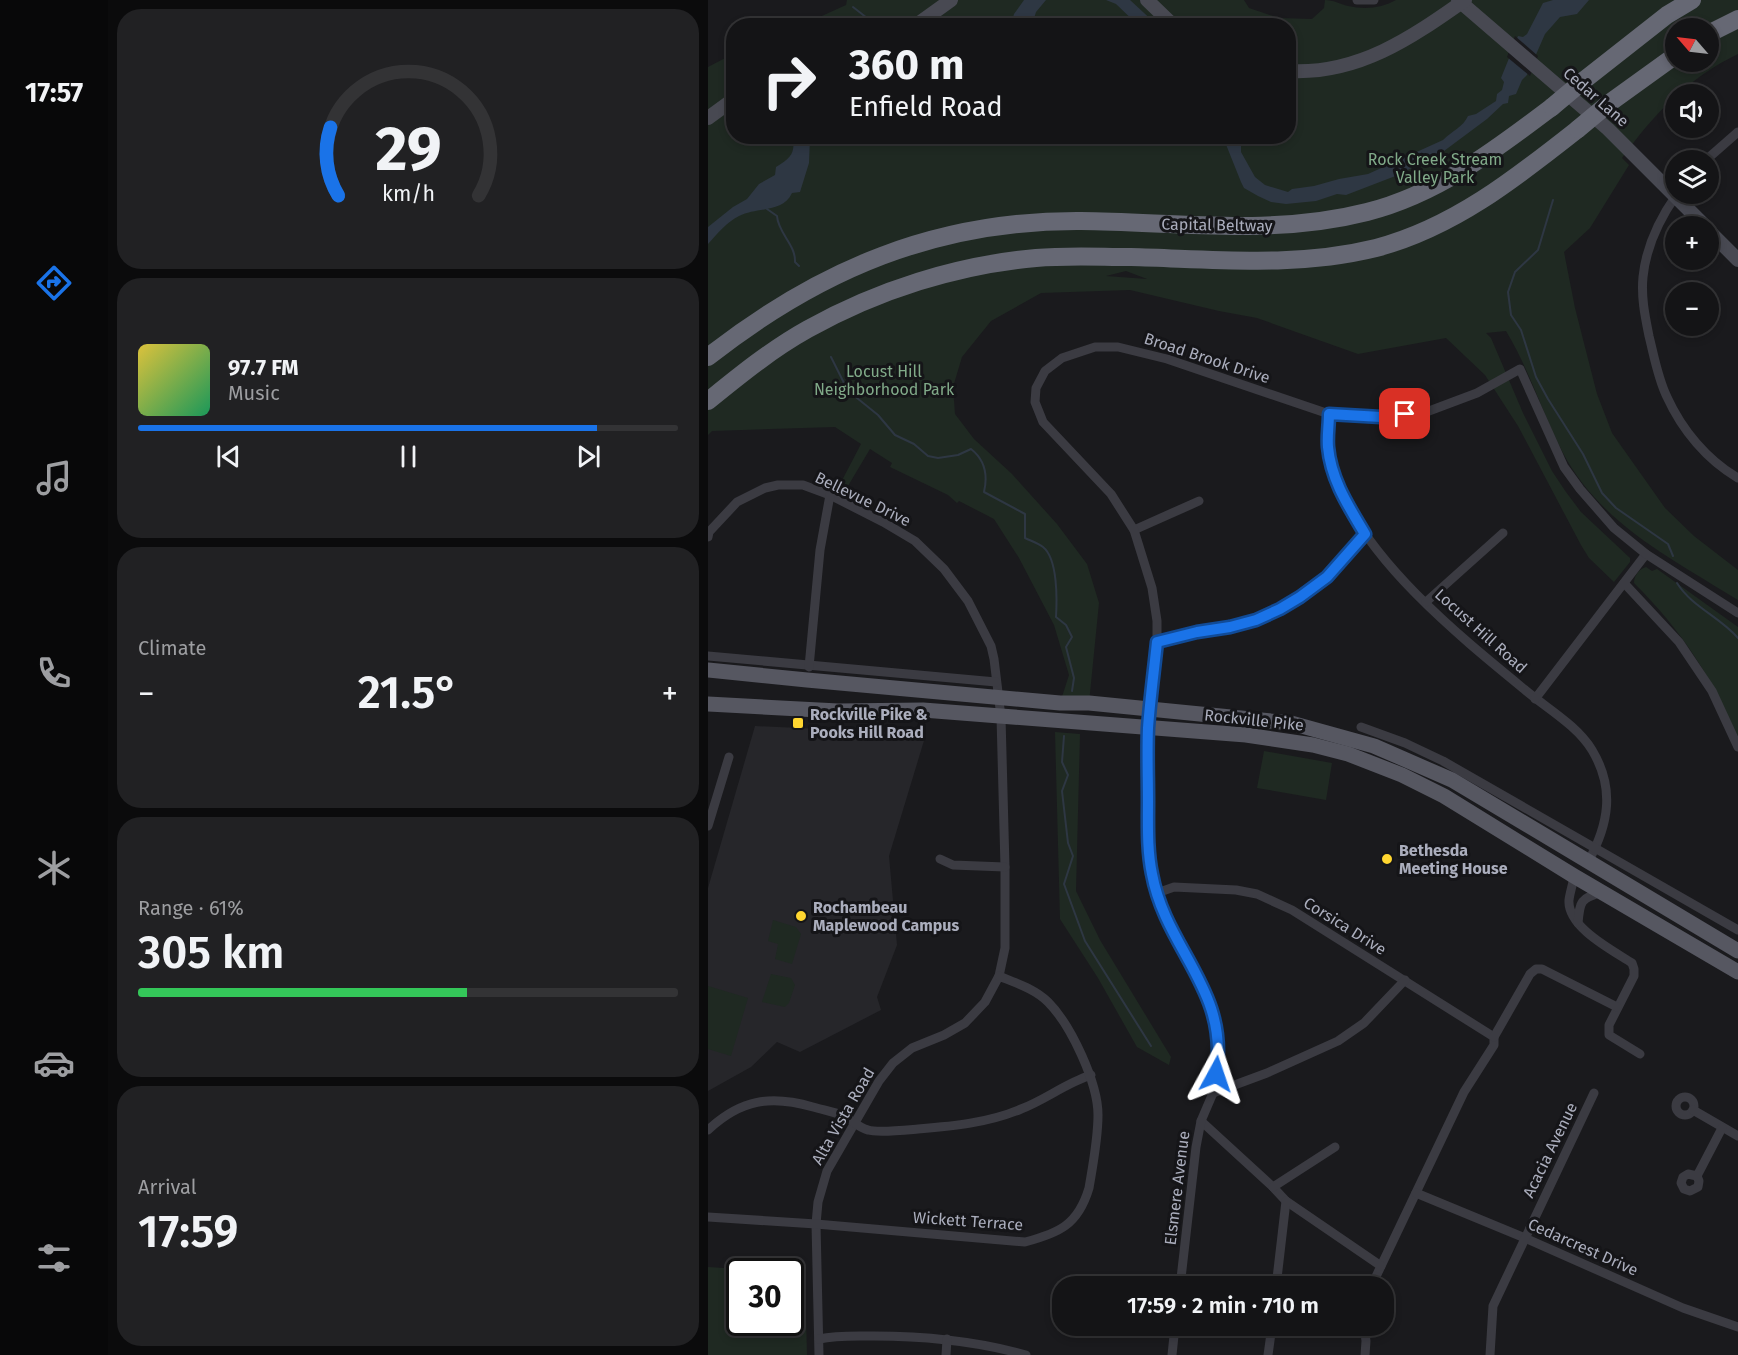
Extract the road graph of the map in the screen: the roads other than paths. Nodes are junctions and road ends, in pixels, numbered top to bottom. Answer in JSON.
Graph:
{"nodes":[{"id":1,"x":951,"y":0,"type":"edge"},
{"id":2,"x":1147,"y":0,"type":"edge"},
{"id":3,"x":1357,"y":0,"type":"edge"},
{"id":4,"x":1374,"y":0,"type":"edge"},
{"id":5,"x":1692,"y":0,"type":"edge"},
{"id":6,"x":1462,"y":1,"type":"edge"},
{"id":7,"x":926,"y":18,"type":"edge"},
{"id":8,"x":1166,"y":18,"type":"edge"},
{"id":9,"x":1738,"y":19,"type":"edge"},
{"id":10,"x":1719,"y":28,"type":"edge"},
{"id":11,"x":1665,"y":63,"type":"edge"},
{"id":12,"x":1296,"y":71,"type":"edge"},
{"id":13,"x":726,"y":105,"type":"edge"},
{"id":14,"x":708,"y":118,"type":"edge"},
{"id":15,"x":1738,"y":132,"type":"edge"},
{"id":16,"x":1717,"y":150,"type":"edge"},
{"id":17,"x":1665,"y":184,"type":"edge"},
{"id":18,"x":1670,"y":204,"type":"edge"},
{"id":19,"x":1684,"y":204,"type":"edge"},
{"id":20,"x":1696,"y":216,"type":"edge"},
{"id":21,"x":1719,"y":241,"type":"edge"},
{"id":22,"x":1738,"y":260,"type":"edge"},
{"id":23,"x":807,"y":330,"type":"junction"},
{"id":24,"x":708,"y":357,"type":"edge"},
{"id":25,"x":708,"y":401,"type":"edge"},
{"id":26,"x":708,"y":413,"type":"edge"},
{"id":27,"x":1329,"y":414,"type":"junction"},
{"id":28,"x":1738,"y":478,"type":"edge"},
{"id":29,"x":830,"y":495,"type":"junction"},
{"id":30,"x":1199,"y":501,"type":"dead end"},
{"id":31,"x":1134,"y":530,"type":"junction"},
{"id":32,"x":1503,"y":533,"type":"dead end"},
{"id":33,"x":1365,"y":534,"type":"junction"},
{"id":34,"x":708,"y":537,"type":"edge"},
{"id":35,"x":1646,"y":554,"type":"junction"},
{"id":36,"x":1624,"y":584,"type":"junction"},
{"id":37,"x":1426,"y":602,"type":"junction"},
{"id":38,"x":1738,"y":613,"type":"edge"},
{"id":39,"x":1157,"y":642,"type":"junction"},
{"id":40,"x":708,"y":656,"type":"edge"},
{"id":41,"x":809,"y":667,"type":"junction"},
{"id":42,"x":708,"y":669,"type":"edge"},
{"id":43,"x":997,"y":690,"type":"junction"},
{"id":44,"x":1535,"y":699,"type":"junction"},
{"id":45,"x":708,"y":704,"type":"edge"},
{"id":46,"x":726,"y":706,"type":"junction"},
{"id":47,"x":1150,"y":709,"type":"junction"},
{"id":48,"x":708,"y":714,"type":"edge"},
{"id":49,"x":1001,"y":717,"type":"junction"},
{"id":50,"x":1360,"y":727,"type":"dead end"},
{"id":51,"x":1148,"y":729,"type":"junction"},
{"id":52,"x":1738,"y":747,"type":"edge"},
{"id":53,"x":729,"y":757,"type":"dead end"},
{"id":54,"x":708,"y":826,"type":"edge"},
{"id":55,"x":1530,"y":849,"type":"junction"},
{"id":56,"x":1592,"y":855,"type":"junction"},
{"id":57,"x":940,"y":860,"type":"dead end"},
{"id":58,"x":1005,"y":867,"type":"junction"},
{"id":59,"x":1574,"y":876,"type":"junction"},
{"id":60,"x":1602,"y":892,"type":"junction"},
{"id":61,"x":1157,"y":893,"type":"junction"},
{"id":62,"x":1578,"y":923,"type":"junction"},
{"id":63,"x":1738,"y":930,"type":"edge"},
{"id":64,"x":1738,"y":951,"type":"edge"},
{"id":65,"x":1738,"y":972,"type":"edge"},
{"id":66,"x":999,"y":976,"type":"junction"},
{"id":67,"x":1405,"y":980,"type":"junction"},
{"id":68,"x":1617,"y":1007,"type":"junction"},
{"id":69,"x":1494,"y":1041,"type":"junction"},
{"id":70,"x":1640,"y":1054,"type":"dead end"},
{"id":71,"x":1091,"y":1075,"type":"junction"},
{"id":72,"x":1213,"y":1093,"type":"junction"},
{"id":73,"x":1594,"y":1093,"type":"dead end"},
{"id":74,"x":1693,"y":1110,"type":"dead end"},
{"id":75,"x":1201,"y":1121,"type":"junction"},
{"id":76,"x":854,"y":1122,"type":"junction"},
{"id":77,"x":1722,"y":1128,"type":"junction"},
{"id":78,"x":708,"y":1130,"type":"edge"},
{"id":79,"x":1738,"y":1136,"type":"edge"},
{"id":80,"x":1335,"y":1147,"type":"dead end"},
{"id":81,"x":1696,"y":1176,"type":"dead end"},
{"id":82,"x":1273,"y":1187,"type":"junction"},
{"id":83,"x":1416,"y":1193,"type":"junction"},
{"id":84,"x":1286,"y":1201,"type":"junction"},
{"id":85,"x":708,"y":1217,"type":"edge"},
{"id":86,"x":816,"y":1224,"type":"junction"},
{"id":87,"x":1525,"y":1238,"type":"junction"},
{"id":88,"x":1381,"y":1266,"type":"junction"},
{"id":89,"x":1181,"y":1276,"type":"edge"},
{"id":90,"x":1277,"y":1276,"type":"edge"},
{"id":91,"x":1376,"y":1276,"type":"edge"},
{"id":92,"x":1738,"y":1327,"type":"edge"},
{"id":93,"x":1174,"y":1336,"type":"edge"},
{"id":94,"x":1271,"y":1336,"type":"edge"},
{"id":95,"x":1365,"y":1336,"type":"edge"},
{"id":96,"x":819,"y":1339,"type":"junction"},
{"id":97,"x":947,"y":1339,"type":"junction"},
{"id":98,"x":819,"y":1355,"type":"edge"},
{"id":99,"x":946,"y":1355,"type":"edge"},
{"id":100,"x":1026,"y":1355,"type":"edge"},
{"id":101,"x":1172,"y":1355,"type":"edge"},
{"id":102,"x":1268,"y":1355,"type":"edge"},
{"id":103,"x":1365,"y":1355,"type":"edge"},
{"id":104,"x":1490,"y":1355,"type":"edge"}],
"edges":[{"from":1,"to":7,"type":"street"},
{"from":2,"to":8,"type":"street"},
{"from":3,"to":4,"type":"street"},
{"from":5,"to":24,"type":"highway","name":"Capital Beltway","bridge":true},
{"from":6,"to":12,"type":"street"},
{"from":6,"to":17,"type":"street","name":"Cedar Lane"},
{"from":9,"to":10,"type":"highway"},
{"from":11,"to":23,"type":"highway","name":"Capital Beltway","bridge":true},
{"from":13,"to":14,"type":"street"},
{"from":15,"to":16,"type":"street"},
{"from":18,"to":28,"type":"street"},
{"from":19,"to":20,"type":"street","name":"Cedar Lane"},
{"from":21,"to":22,"type":"street"},
{"from":23,"to":25,"type":"highway","name":"Capital Beltway"},
{"from":23,"to":26,"type":"highway"},
{"from":27,"to":31,"type":"street","name":"Broad Brook Drive"},
{"from":27,"to":33,"type":"street","name":"Locust Hill Road"},
{"from":27,"to":35,"type":"street","name":"Broad Brook Drive"},
{"from":29,"to":34,"type":"street","name":"Bellevue Drive"},
{"from":29,"to":41,"type":"street"},
{"from":29,"to":43,"type":"street","name":"Bellevue Drive"},
{"from":30,"to":31,"type":"street"},
{"from":31,"to":39,"type":"street","name":"Broad Brook Drive"},
{"from":32,"to":37,"type":"street"},
{"from":33,"to":37,"type":"street","name":"Locust Hill Road"},
{"from":33,"to":39,"type":"street"},
{"from":35,"to":36,"type":"street"},
{"from":35,"to":38,"type":"street"},
{"from":36,"to":44,"type":"street"},
{"from":36,"to":52,"type":"street"},
{"from":37,"to":44,"type":"street","name":"Locust Hill Road"},
{"from":39,"to":47,"type":"street","name":"Elsmere Avenue"},
{"from":40,"to":41,"type":"street","name":"Rockville Pike"},
{"from":41,"to":43,"type":"street","name":"Rockville Pike"},
{"from":42,"to":43,"type":"main road","name":"Rockville Pike"},
{"from":43,"to":47,"type":"main road","name":"Rockville Pike"},
{"from":43,"to":49,"type":"street","name":"Alta Vista Road"},
{"from":44,"to":56,"type":"street","name":"Locust Hill Road"},
{"from":45,"to":46,"type":"main road","name":"Rockville Pike"},
{"from":46,"to":48,"type":"main road"},
{"from":46,"to":49,"type":"main road","name":"Rockville Pike"},
{"from":47,"to":51,"type":"street","name":"Elsmere Avenue"},
{"from":47,"to":56,"type":"main road","name":"Rockville Pike"},
{"from":49,"to":51,"type":"main road","name":"Rockville Pike"},
{"from":49,"to":58,"type":"street","name":"Alta Vista Road"},
{"from":50,"to":56,"type":"street","name":"Rockville Pike"},
{"from":51,"to":55,"type":"main road","name":"Rockville Pike"},
{"from":51,"to":61,"type":"street","name":"Elsmere Avenue"},
{"from":53,"to":54,"type":"street"},
{"from":55,"to":56,"type":"main road"},
{"from":55,"to":59,"type":"main road","name":"Rockville Pike"},
{"from":56,"to":60,"type":"main road"},
{"from":56,"to":63,"type":"street","name":"Rockville Pike"},
{"from":56,"to":64,"type":"main road","name":"Rockville Pike"},
{"from":57,"to":58,"type":"street"},
{"from":58,"to":66,"type":"street","name":"Alta Vista Road"},
{"from":59,"to":60,"type":"main road","name":"Rockville Pike"},
{"from":59,"to":62,"type":"street"},
{"from":60,"to":62,"type":"street"},
{"from":60,"to":65,"type":"main road","name":"Rockville Pike"},
{"from":61,"to":67,"type":"street","name":"Corsica Drive"},
{"from":61,"to":72,"type":"street","name":"Elsmere Avenue"},
{"from":62,"to":68,"type":"street"},
{"from":66,"to":71,"type":"street","name":"Wickett Terrace"},
{"from":66,"to":76,"type":"street","name":"Alta Vista Road"},
{"from":67,"to":69,"type":"street","name":"Corsica Drive"},
{"from":67,"to":72,"type":"street"},
{"from":68,"to":69,"type":"street"},
{"from":68,"to":70,"type":"street"},
{"from":69,"to":83,"type":"street"},
{"from":71,"to":76,"type":"street"},
{"from":71,"to":86,"type":"street","name":"Wickett Terrace"},
{"from":72,"to":75,"type":"street","name":"Elsmere Avenue"},
{"from":73,"to":87,"type":"street","name":"Acacia Avenue"},
{"from":74,"to":77,"type":"street"},
{"from":75,"to":82,"type":"street"},
{"from":75,"to":89,"type":"street","name":"Elsmere Avenue"},
{"from":76,"to":78,"type":"street"},
{"from":76,"to":86,"type":"street","name":"Alta Vista Road"},
{"from":77,"to":79,"type":"street"},
{"from":77,"to":81,"type":"street"},
{"from":80,"to":82,"type":"street"},
{"from":82,"to":84,"type":"street"},
{"from":83,"to":87,"type":"street","name":"Cedarcrest Drive"},
{"from":83,"to":88,"type":"street"},
{"from":84,"to":88,"type":"street"},
{"from":84,"to":90,"type":"street"},
{"from":85,"to":86,"type":"street","name":"Wickett Terrace"},
{"from":86,"to":96,"type":"street","name":"Alta Vista Road"},
{"from":87,"to":92,"type":"street","name":"Cedarcrest Drive"},
{"from":87,"to":104,"type":"street","name":"Acacia Avenue"},
{"from":88,"to":91,"type":"street"},
{"from":93,"to":101,"type":"street"},
{"from":94,"to":102,"type":"street"},
{"from":95,"to":103,"type":"street"},
{"from":96,"to":97,"type":"street"},
{"from":96,"to":98,"type":"street","name":"Alta Vista Road"},
{"from":97,"to":99,"type":"street"},
{"from":97,"to":100,"type":"street"}]}
